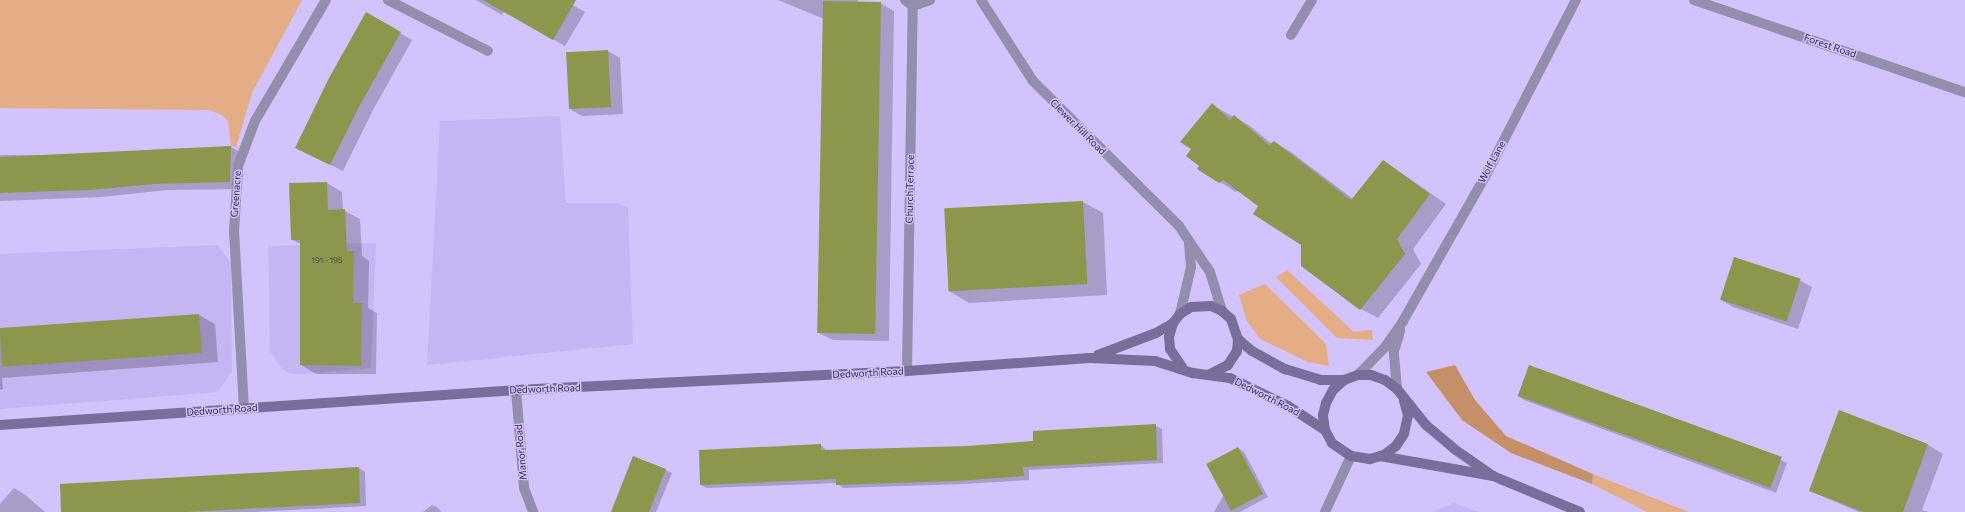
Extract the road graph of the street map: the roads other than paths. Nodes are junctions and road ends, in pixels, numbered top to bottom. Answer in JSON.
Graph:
{"nodes":[{"id":1,"x":326,"y":0,"type":"edge"},
{"id":2,"x":388,"y":0,"type":"edge"},
{"id":3,"x":930,"y":0,"type":"edge"},
{"id":4,"x":981,"y":0,"type":"edge"},
{"id":5,"x":1312,"y":0,"type":"edge"},
{"id":6,"x":1576,"y":0,"type":"edge"},
{"id":7,"x":1694,"y":0,"type":"edge"},
{"id":8,"x":909,"y":3,"type":"edge"},
{"id":9,"x":1291,"y":35,"type":"dead end"},
{"id":10,"x":488,"y":51,"type":"dead end"},
{"id":11,"x":1965,"y":92,"type":"edge"},
{"id":12,"x":1189,"y":243,"type":"junction"},
{"id":13,"x":1222,"y":311,"type":"junction"},
{"id":14,"x":1180,"y":314,"type":"junction"},
{"id":15,"x":1403,"y":321,"type":"junction"},
{"id":16,"x":1173,"y":323,"type":"junction"},
{"id":17,"x":1238,"y":339,"type":"junction"},
{"id":18,"x":1090,"y":358,"type":"junction"},
{"id":19,"x":1182,"y":367,"type":"junction"},
{"id":20,"x":906,"y":371,"type":"junction"},
{"id":21,"x":1206,"y":375,"type":"junction"},
{"id":22,"x":1358,"y":375,"type":"junction"},
{"id":23,"x":1344,"y":380,"type":"junction"},
{"id":24,"x":1397,"y":389,"type":"junction"},
{"id":25,"x":516,"y":390,"type":"junction"},
{"id":26,"x":1404,"y":401,"type":"junction"},
{"id":27,"x":244,"y":409,"type":"junction"},
{"id":28,"x":0,"y":425,"type":"edge"},
{"id":29,"x":1325,"y":430,"type":"junction"},
{"id":30,"x":1351,"y":456,"type":"junction"},
{"id":31,"x":1380,"y":456,"type":"junction"},
{"id":32,"x":1493,"y":476,"type":"junction"},
{"id":33,"x":533,"y":512,"type":"edge"},
{"id":34,"x":1325,"y":512,"type":"edge"},
{"id":35,"x":1580,"y":512,"type":"edge"}],
"edges":[{"from":1,"to":27,"type":"street","name":"Greenacre"},
{"from":2,"to":10,"type":"street"},
{"from":3,"to":8,"type":"street"},
{"from":4,"to":12,"type":"street","name":"Clewer Hill Road"},
{"from":5,"to":9,"type":"street"},
{"from":6,"to":15,"type":"street","name":"Wolf Lane"},
{"from":7,"to":11,"type":"street","name":"Forest Road"},
{"from":8,"to":20,"type":"street","name":"Church Terrace"},
{"from":12,"to":13,"type":"street","name":"Clewer Hill Road"},
{"from":12,"to":14,"type":"street","name":"Clewer Hill Road"},
{"from":13,"to":14,"type":"main road","name":"Dedworth Road"},
{"from":13,"to":17,"type":"main road","name":"Dedworth Road"},
{"from":14,"to":16,"type":"main road","name":"Dedworth Road"},
{"from":15,"to":22,"type":"street","name":"Wolf Lane"},
{"from":15,"to":24,"type":"street","name":"Wolf Lane"},
{"from":16,"to":18,"type":"main road","name":"Dedworth Road"},
{"from":16,"to":19,"type":"main road","name":"Dedworth Road"},
{"from":17,"to":21,"type":"main road","name":"Dedworth Road"},
{"from":17,"to":23,"type":"main road","name":"Dedworth Road"},
{"from":18,"to":19,"type":"main road","name":"Dedworth Road"},
{"from":18,"to":20,"type":"main road","name":"Dedworth Road"},
{"from":19,"to":21,"type":"main road","name":"Dedworth Road"},
{"from":20,"to":25,"type":"main road","name":"Dedworth Road"},
{"from":21,"to":29,"type":"main road","name":"Dedworth Road"},
{"from":22,"to":23,"type":"main road","name":"Dedworth Road"},
{"from":22,"to":24,"type":"main road","name":"Dedworth Road"},
{"from":23,"to":29,"type":"main road","name":"Dedworth Road"},
{"from":24,"to":26,"type":"main road","name":"Dedworth Road"},
{"from":25,"to":27,"type":"main road","name":"Dedworth Road"},
{"from":25,"to":33,"type":"street","name":"Manor Road"},
{"from":26,"to":31,"type":"main road","name":"Dedworth Road"},
{"from":26,"to":32,"type":"main road","name":"Dedworth Road"},
{"from":27,"to":28,"type":"main road","name":"Dedworth Road"},
{"from":29,"to":30,"type":"main road","name":"Dedworth Road"},
{"from":30,"to":31,"type":"main road","name":"Dedworth Road"},
{"from":30,"to":34,"type":"street"},
{"from":31,"to":32,"type":"main road","name":"Dedworth Road"},
{"from":32,"to":35,"type":"main road","name":"Dedworth Road"}]}
